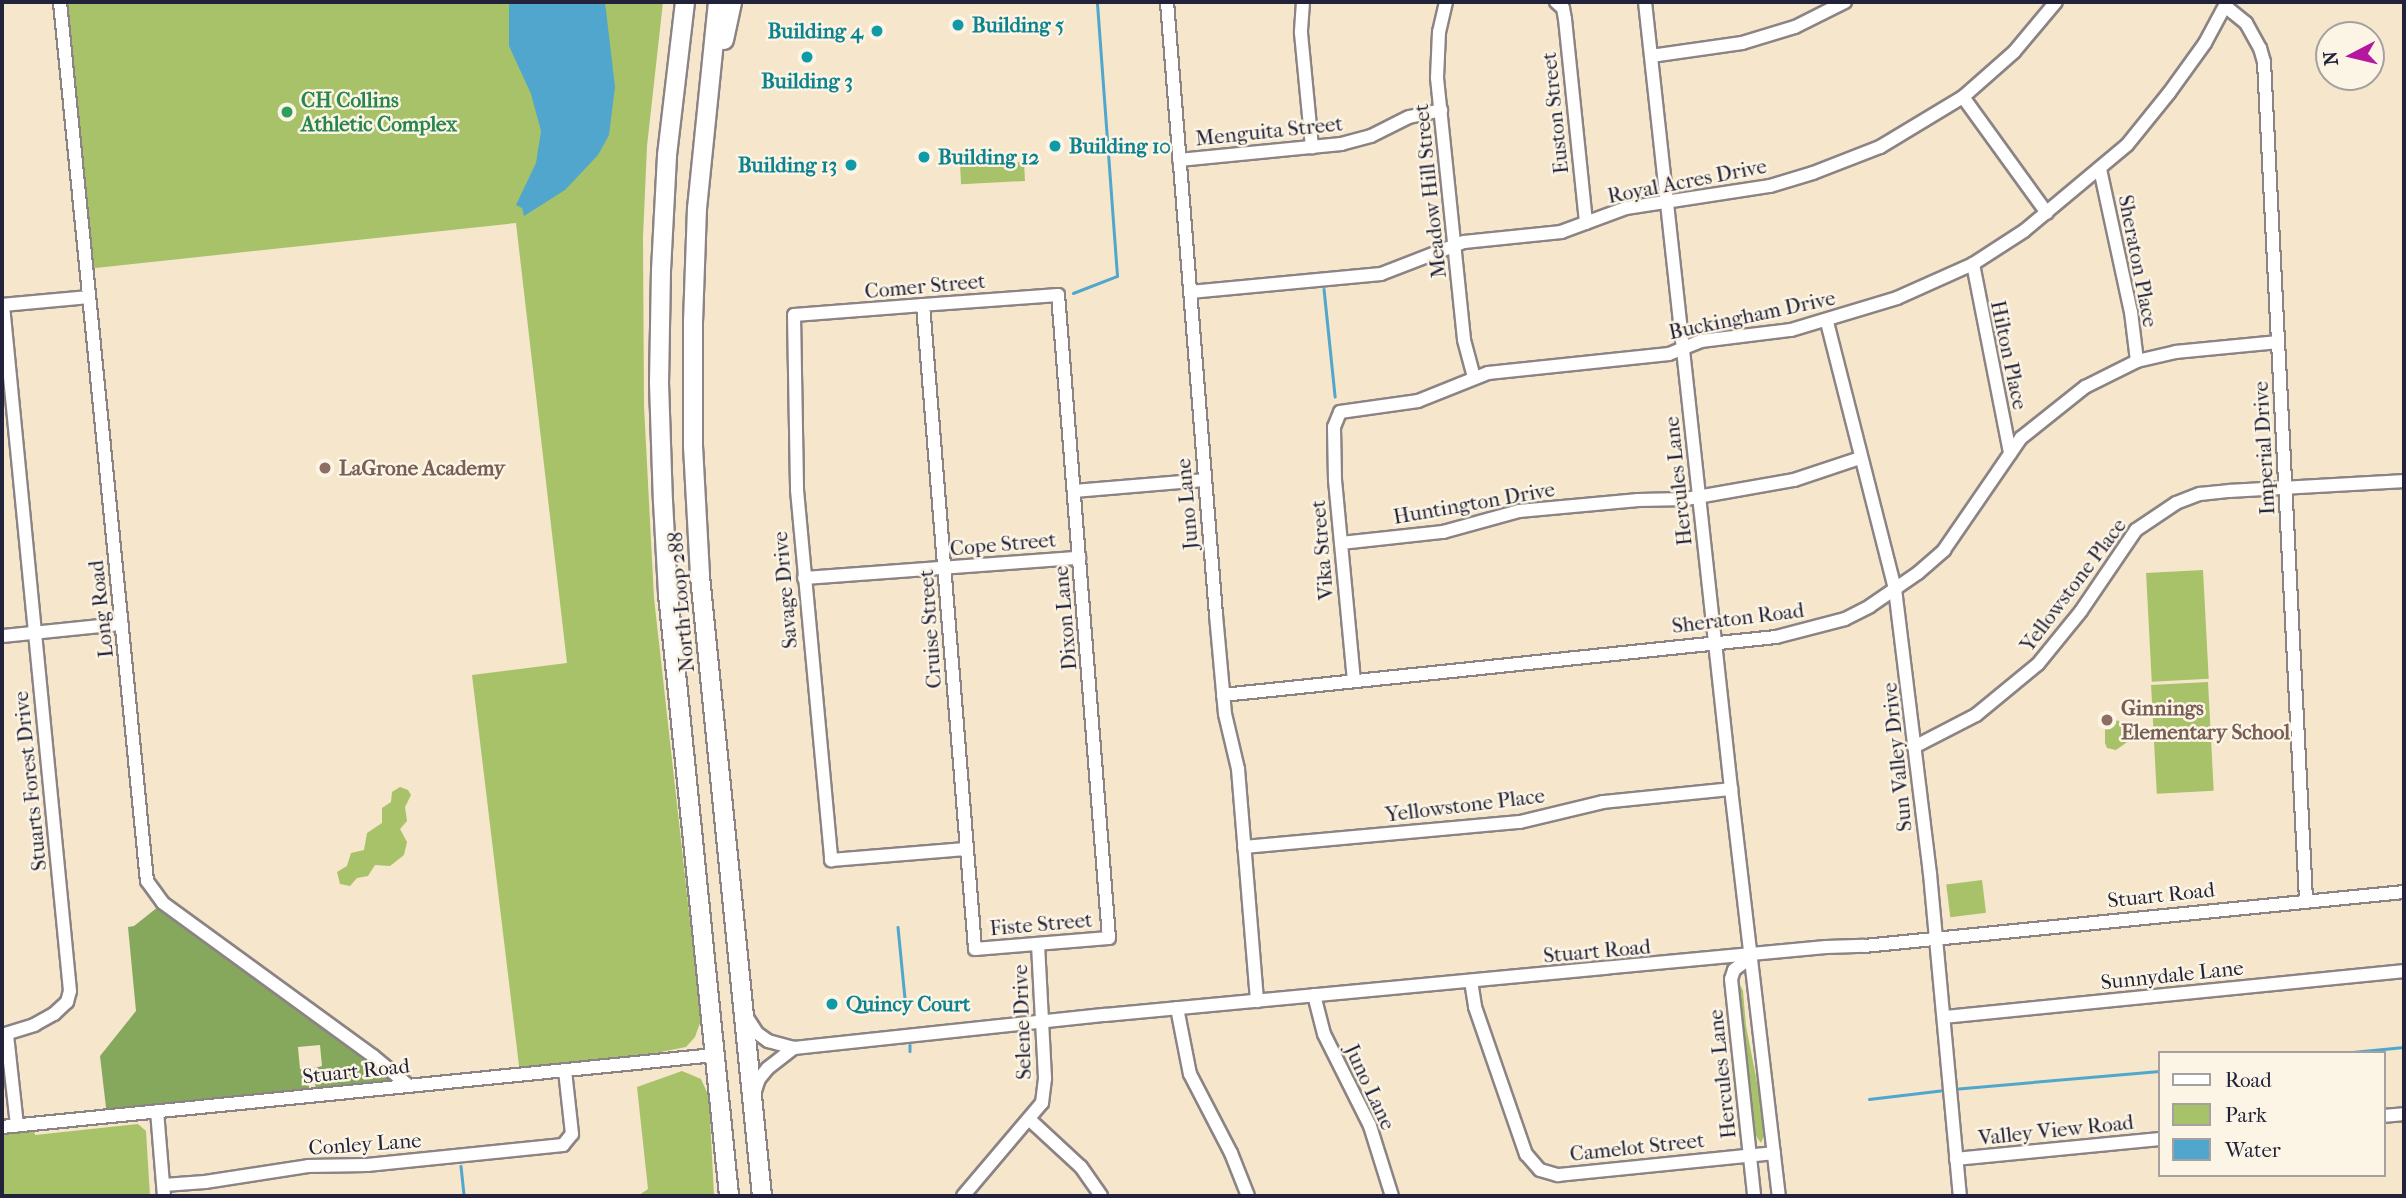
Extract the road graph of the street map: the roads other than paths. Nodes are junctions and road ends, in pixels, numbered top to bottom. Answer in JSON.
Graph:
{"nodes":[{"id":1,"x":60,"y":2,"type":"edge"},
{"id":2,"x":683,"y":2,"type":"edge"},
{"id":3,"x":718,"y":2,"type":"edge"},
{"id":4,"x":732,"y":2,"type":"edge"},
{"id":5,"x":1167,"y":2,"type":"edge"},
{"id":6,"x":1303,"y":2,"type":"edge"},
{"id":7,"x":1446,"y":2,"type":"edge"},
{"id":8,"x":1556,"y":2,"type":"edge"},
{"id":9,"x":1645,"y":2,"type":"edge"},
{"id":10,"x":1845,"y":2,"type":"edge"},
{"id":11,"x":2056,"y":2,"type":"edge"},
{"id":12,"x":2226,"y":4,"type":"edge"},
{"id":13,"x":1651,"y":56,"type":"junction"},
{"id":14,"x":1963,"y":97,"type":"junction"},
{"id":15,"x":1441,"y":110,"type":"junction"},
{"id":16,"x":1312,"y":147,"type":"junction"},
{"id":17,"x":701,"y":157,"type":"junction"},
{"id":18,"x":1179,"y":160,"type":"junction"},
{"id":19,"x":2100,"y":169,"type":"junction"},
{"id":20,"x":1667,"y":201,"type":"junction"},
{"id":21,"x":2047,"y":213,"type":"junction"},
{"id":22,"x":1586,"y":223,"type":"junction"},
{"id":23,"x":1454,"y":245,"type":"junction"},
{"id":24,"x":1973,"y":264,"type":"junction"},
{"id":25,"x":1190,"y":292,"type":"junction"},
{"id":26,"x":1058,"y":295,"type":"joint"},
{"id":27,"x":89,"y":297,"type":"junction"},
{"id":28,"x":2,"y":305,"type":"edge"},
{"id":29,"x":923,"y":305,"type":"junction"},
{"id":30,"x":794,"y":315,"type":"joint"},
{"id":31,"x":1827,"y":322,"type":"junction"},
{"id":32,"x":2278,"y":342,"type":"junction"},
{"id":33,"x":1683,"y":348,"type":"junction"},
{"id":34,"x":2137,"y":361,"type":"junction"},
{"id":35,"x":1474,"y":377,"type":"junction"},
{"id":36,"x":1337,"y":416,"type":"joint"},
{"id":37,"x":2010,"y":453,"type":"junction"},
{"id":38,"x":1860,"y":458,"type":"junction"},
{"id":39,"x":1204,"y":480,"type":"junction"},
{"id":40,"x":2404,"y":481,"type":"edge"},
{"id":41,"x":2284,"y":488,"type":"junction"},
{"id":42,"x":1074,"y":491,"type":"junction"},
{"id":43,"x":1699,"y":496,"type":"junction"},
{"id":44,"x":1341,"y":543,"type":"junction"},
{"id":45,"x":1079,"y":558,"type":"junction"},
{"id":46,"x":944,"y":568,"type":"junction"},
{"id":47,"x":803,"y":578,"type":"junction"},
{"id":48,"x":1895,"y":589,"type":"junction"},
{"id":49,"x":121,"y":624,"type":"junction"},
{"id":50,"x":35,"y":633,"type":"junction"},
{"id":51,"x":2,"y":636,"type":"edge"},
{"id":52,"x":1715,"y":642,"type":"junction"},
{"id":53,"x":1354,"y":681,"type":"junction"},
{"id":54,"x":1223,"y":695,"type":"junction"},
{"id":55,"x":1914,"y":747,"type":"junction"},
{"id":56,"x":1731,"y":789,"type":"junction"},
{"id":57,"x":1244,"y":847,"type":"junction"},
{"id":58,"x":966,"y":849,"type":"junction"},
{"id":59,"x":2404,"y":892,"type":"edge"},
{"id":60,"x":2306,"y":901,"type":"junction"},
{"id":61,"x":1110,"y":938,"type":"joint"},
{"id":62,"x":1936,"y":939,"type":"junction"},
{"id":63,"x":1038,"y":944,"type":"junction"},
{"id":64,"x":975,"y":949,"type":"joint"},
{"id":65,"x":1751,"y":957,"type":"junction"},
{"id":66,"x":2404,"y":971,"type":"edge"},
{"id":67,"x":1471,"y":981,"type":"junction"},
{"id":68,"x":1314,"y":995,"type":"junction"},
{"id":69,"x":1257,"y":1001,"type":"junction"},
{"id":70,"x":1177,"y":1009,"type":"junction"},
{"id":71,"x":744,"y":1012,"type":"junction"},
{"id":72,"x":1944,"y":1017,"type":"junction"},
{"id":73,"x":1042,"y":1021,"type":"junction"},
{"id":74,"x":4,"y":1035,"type":"edge"},
{"id":75,"x":794,"y":1048,"type":"junction"},
{"id":76,"x":715,"y":1055,"type":"junction"},
{"id":77,"x":565,"y":1071,"type":"junction"},
{"id":78,"x":408,"y":1085,"type":"junction"},
{"id":79,"x":753,"y":1098,"type":"junction"},
{"id":80,"x":158,"y":1111,"type":"junction"},
{"id":81,"x":2404,"y":1114,"type":"edge"},
{"id":82,"x":2385,"y":1116,"type":"edge"},
{"id":83,"x":1030,"y":1120,"type":"junction"},
{"id":84,"x":17,"y":1125,"type":"junction"},
{"id":85,"x":2,"y":1127,"type":"edge"},
{"id":86,"x":2158,"y":1139,"type":"edge"},
{"id":87,"x":1774,"y":1153,"type":"junction"},
{"id":88,"x":1750,"y":1156,"type":"junction"},
{"id":89,"x":1956,"y":1159,"type":"junction"},
{"id":90,"x":164,"y":1191,"type":"edge"},
{"id":91,"x":729,"y":1196,"type":"edge"},
{"id":92,"x":762,"y":1196,"type":"edge"},
{"id":93,"x":963,"y":1196,"type":"edge"},
{"id":94,"x":1101,"y":1196,"type":"edge"},
{"id":95,"x":1248,"y":1196,"type":"edge"},
{"id":96,"x":1392,"y":1196,"type":"edge"},
{"id":97,"x":1754,"y":1196,"type":"edge"},
{"id":98,"x":1779,"y":1196,"type":"edge"},
{"id":99,"x":1960,"y":1196,"type":"edge"}],
"edges":[{"from":1,"to":27,"type":"street","name":"Long Road"},
{"from":2,"to":76,"type":"highway","name":"North Loop 288"},
{"from":3,"to":17,"type":"highway","name":"North Loop 288"},
{"from":4,"to":17,"type":"highway"},
{"from":5,"to":18,"type":"street","name":"Juno Lane"},
{"from":6,"to":16,"type":"street"},
{"from":7,"to":15,"type":"street","name":"Meadow Hill Street"},
{"from":8,"to":22,"type":"street","name":"Euston Street"},
{"from":9,"to":13,"type":"street","name":"Hercules Lane"},
{"from":10,"to":13,"type":"street"},
{"from":11,"to":14,"type":"street","name":"Royal Acres Drive"},
{"from":12,"to":19,"type":"street","name":"Buckingham Drive"},
{"from":12,"to":32,"type":"street","name":"Imperial Drive"},
{"from":13,"to":20,"type":"street","name":"Hercules Lane"},
{"from":14,"to":20,"type":"street","name":"Royal Acres Drive"},
{"from":14,"to":21,"type":"street"},
{"from":15,"to":16,"type":"street","name":"Menguita Street"},
{"from":15,"to":23,"type":"street","name":"Meadow Hill Street"},
{"from":16,"to":18,"type":"street","name":"Menguita Street"},
{"from":17,"to":71,"type":"highway","name":"North Loop 288"},
{"from":18,"to":25,"type":"street","name":"Juno Lane"},
{"from":19,"to":21,"type":"street","name":"Buckingham Drive"},
{"from":19,"to":34,"type":"street","name":"Sheraton Place"},
{"from":20,"to":22,"type":"street","name":"Royal Acres Drive"},
{"from":20,"to":33,"type":"street","name":"Hercules Lane"},
{"from":21,"to":24,"type":"street","name":"Buckingham Drive"},
{"from":22,"to":23,"type":"street","name":"Royal Acres Drive"},
{"from":23,"to":25,"type":"street","name":"Royal Acres Drive"},
{"from":23,"to":35,"type":"street","name":"Meadow Hill Street"},
{"from":24,"to":31,"type":"street","name":"Buckingham Drive"},
{"from":24,"to":37,"type":"street","name":"Hilton Place"},
{"from":25,"to":39,"type":"street","name":"Juno Lane"},
{"from":26,"to":29,"type":"street","name":"Comer Street"},
{"from":26,"to":42,"type":"street","name":"Dixon Lane"},
{"from":27,"to":28,"type":"street"},
{"from":27,"to":49,"type":"street","name":"Long Road"},
{"from":28,"to":50,"type":"street","name":"Stuarts Forest Drive"},
{"from":29,"to":30,"type":"street","name":"Comer Street"},
{"from":29,"to":46,"type":"street","name":"Cruise Street"},
{"from":30,"to":47,"type":"street","name":"Savage Drive"},
{"from":31,"to":33,"type":"street","name":"Buckingham Drive"},
{"from":31,"to":38,"type":"street","name":"Sun Valley Drive"},
{"from":32,"to":34,"type":"street","name":"Sheraton Road"},
{"from":32,"to":41,"type":"street","name":"Imperial Drive"},
{"from":33,"to":35,"type":"street","name":"Buckingham Drive"},
{"from":33,"to":43,"type":"street","name":"Hercules Lane"},
{"from":34,"to":37,"type":"street","name":"Sheraton Road"},
{"from":35,"to":36,"type":"street","name":"Buckingham Drive"},
{"from":36,"to":44,"type":"street","name":"Vika Street"},
{"from":37,"to":48,"type":"street","name":"Sheraton Road"},
{"from":38,"to":43,"type":"street","name":"Huntington Drive"},
{"from":38,"to":48,"type":"street","name":"Sun Valley Drive"},
{"from":39,"to":42,"type":"street"},
{"from":39,"to":54,"type":"street","name":"Juno Lane"},
{"from":40,"to":41,"type":"street","name":"Yellowstone Place"},
{"from":41,"to":55,"type":"street","name":"Yellowstone Place"},
{"from":41,"to":60,"type":"street","name":"Imperial Drive"},
{"from":42,"to":45,"type":"street","name":"Dixon Lane"},
{"from":43,"to":44,"type":"street","name":"Huntington Drive"},
{"from":43,"to":52,"type":"street","name":"Hercules Lane"},
{"from":44,"to":53,"type":"street","name":"Vika Street"},
{"from":45,"to":46,"type":"street","name":"Cope Street"},
{"from":45,"to":61,"type":"street","name":"Dixon Lane"},
{"from":46,"to":47,"type":"street","name":"Cope Street"},
{"from":46,"to":58,"type":"street","name":"Cruise Street"},
{"from":47,"to":58,"type":"street","name":"Savage Drive"},
{"from":48,"to":52,"type":"street","name":"Sheraton Road"},
{"from":48,"to":55,"type":"street","name":"Sun Valley Drive"},
{"from":49,"to":50,"type":"street"},
{"from":49,"to":78,"type":"street","name":"Long Road"},
{"from":50,"to":51,"type":"street"},
{"from":50,"to":74,"type":"street","name":"Stuarts Forest Drive"},
{"from":52,"to":53,"type":"street","name":"Sheraton Road"},
{"from":52,"to":56,"type":"street","name":"Hercules Lane"},
{"from":53,"to":54,"type":"street","name":"Sheraton Road"},
{"from":54,"to":57,"type":"street","name":"Juno Lane"},
{"from":55,"to":62,"type":"street","name":"Sun Valley Drive"},
{"from":56,"to":57,"type":"street","name":"Yellowstone Place"},
{"from":56,"to":65,"type":"street","name":"Hercules Lane"},
{"from":57,"to":69,"type":"street","name":"Juno Lane"},
{"from":58,"to":64,"type":"street","name":"Cruise Street"},
{"from":59,"to":60,"type":"street","name":"Stuart Road"},
{"from":60,"to":62,"type":"street","name":"Stuart Road"},
{"from":61,"to":63,"type":"street","name":"Fiste Street"},
{"from":62,"to":65,"type":"street","name":"Stuart Road"},
{"from":62,"to":72,"type":"street","name":"Sun Valley Drive"},
{"from":63,"to":64,"type":"street","name":"Fiste Street"},
{"from":63,"to":73,"type":"street","name":"Selene Drive"},
{"from":65,"to":67,"type":"street","name":"Stuart Road"},
{"from":65,"to":87,"type":"street","name":"Hercules Lane"},
{"from":65,"to":88,"type":"street","name":"Hercules Lane"},
{"from":66,"to":72,"type":"street","name":"Sunnydale Lane"},
{"from":67,"to":68,"type":"street","name":"Stuart Road"},
{"from":67,"to":88,"type":"street","name":"Camelot Street"},
{"from":68,"to":69,"type":"street","name":"Stuart Road"},
{"from":68,"to":96,"type":"street","name":"Juno Lane"},
{"from":69,"to":70,"type":"street","name":"Stuart Road"},
{"from":70,"to":73,"type":"street","name":"Stuart Road"},
{"from":70,"to":95,"type":"street"},
{"from":71,"to":75,"type":"street","name":"Stuart Road"},
{"from":71,"to":79,"type":"highway","name":"North Loop 288"},
{"from":72,"to":89,"type":"street","name":"Sun Valley Drive"},
{"from":73,"to":75,"type":"street","name":"Stuart Road"},
{"from":73,"to":83,"type":"street","name":"Selene Drive"},
{"from":74,"to":84,"type":"street"},
{"from":75,"to":79,"type":"street"},
{"from":76,"to":77,"type":"street","name":"Stuart Road"},
{"from":76,"to":91,"type":"highway","name":"North Loop 288"},
{"from":77,"to":78,"type":"street","name":"Stuart Road"},
{"from":77,"to":90,"type":"street","name":"Conley Lane"},
{"from":78,"to":80,"type":"street","name":"Stuart Road"},
{"from":79,"to":92,"type":"highway","name":"North Loop 288"},
{"from":80,"to":84,"type":"street","name":"Stuart Road"},
{"from":80,"to":90,"type":"street"},
{"from":81,"to":82,"type":"street"},
{"from":83,"to":93,"type":"street","name":"Selene Drive"},
{"from":83,"to":94,"type":"street"},
{"from":84,"to":85,"type":"street","name":"Stuart Road"},
{"from":86,"to":89,"type":"street","name":"Valley View Road"},
{"from":87,"to":88,"type":"street","name":"Camelot Street"},
{"from":87,"to":98,"type":"street","name":"Hercules Lane"},
{"from":88,"to":97,"type":"street","name":"Hercules Lane"},
{"from":89,"to":99,"type":"street","name":"Sun Valley Drive"}]}
